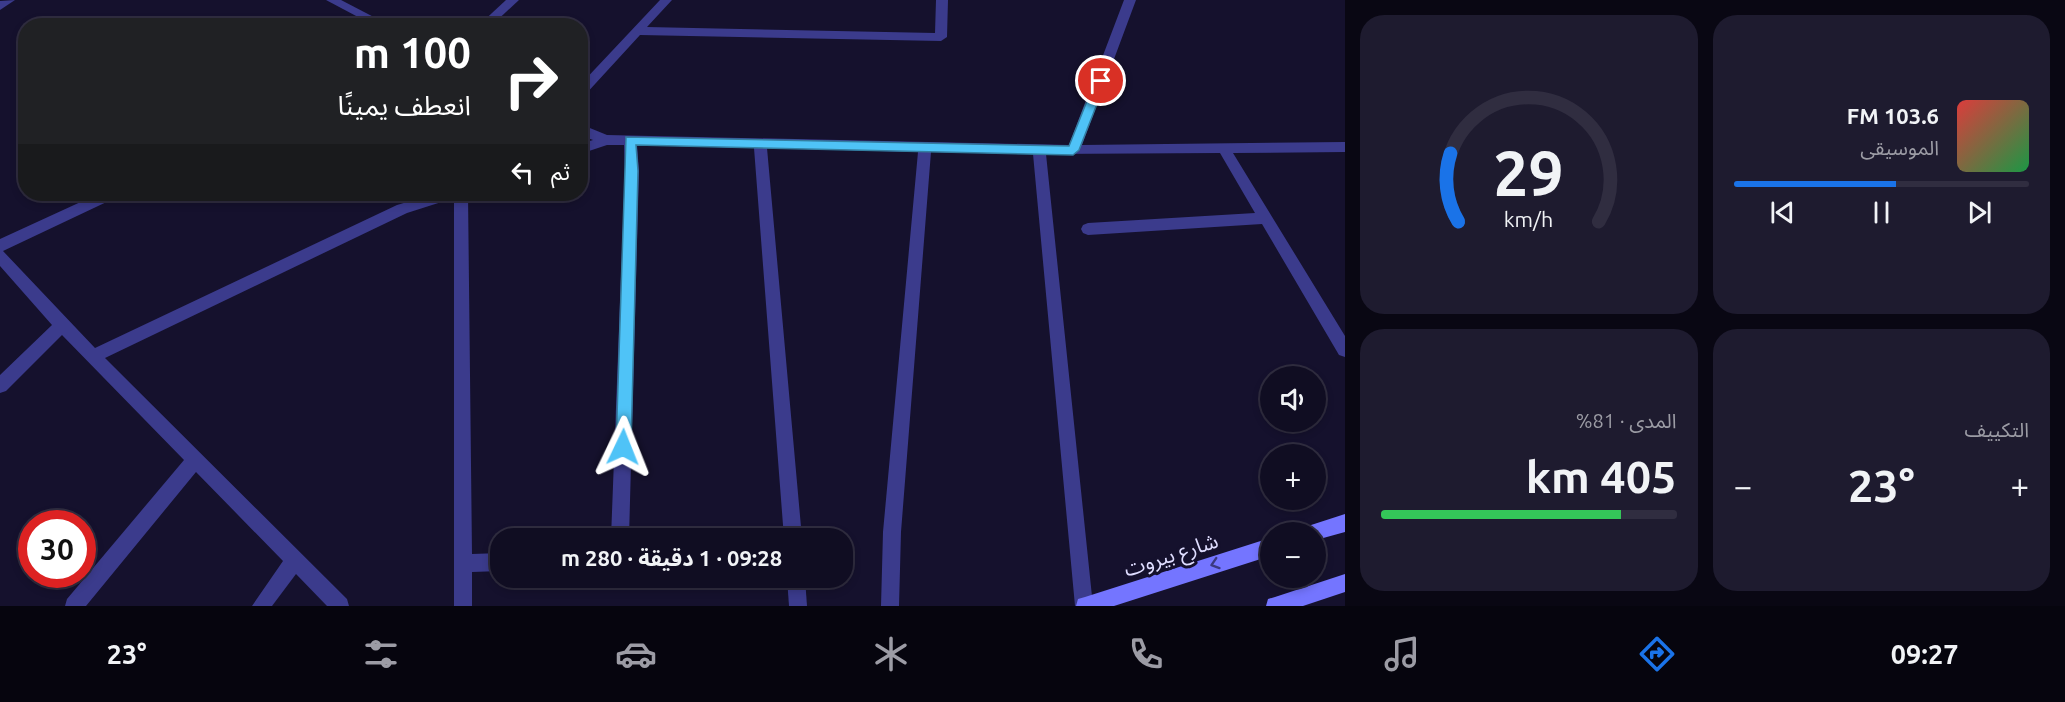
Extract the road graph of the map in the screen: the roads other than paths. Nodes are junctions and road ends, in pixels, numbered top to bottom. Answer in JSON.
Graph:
{"nodes":[{"id":1,"x":9,"y":0,"type":"edge"},
{"id":2,"x":513,"y":0,"type":"edge"},
{"id":3,"x":666,"y":0,"type":"edge"},
{"id":4,"x":942,"y":0,"type":"edge"},
{"id":5,"x":1130,"y":0,"type":"edge"},
{"id":6,"x":342,"y":2,"type":"edge"},
{"id":7,"x":0,"y":6,"type":"edge"},
{"id":8,"x":371,"y":18,"type":"edge"},
{"id":9,"x":492,"y":18,"type":"edge"},
{"id":10,"x":638,"y":31,"type":"junction"},
{"id":11,"x":588,"y":84,"type":"edge"},
{"id":12,"x":588,"y":132,"type":"edge"},
{"id":13,"x":606,"y":140,"type":"junction"},
{"id":14,"x":630,"y":140,"type":"junction"},
{"id":15,"x":760,"y":143,"type":"junction"},
{"id":16,"x":588,"y":146,"type":"edge"},
{"id":17,"x":925,"y":147,"type":"junction"},
{"id":18,"x":1345,"y":147,"type":"edge"},
{"id":19,"x":1039,"y":149,"type":"junction"},
{"id":20,"x":1224,"y":149,"type":"junction"},
{"id":21,"x":1073,"y":150,"type":"junction"},
{"id":22,"x":95,"y":201,"type":"edge"},
{"id":23,"x":417,"y":201,"type":"edge"},
{"id":24,"x":429,"y":201,"type":"edge"},
{"id":25,"x":461,"y":201,"type":"edge"},
{"id":26,"x":402,"y":210,"type":"junction"},
{"id":27,"x":1266,"y":218,"type":"junction"},
{"id":28,"x":1088,"y":229,"type":"dead end"},
{"id":29,"x":0,"y":246,"type":"edge"},
{"id":30,"x":0,"y":256,"type":"edge"},
{"id":31,"x":62,"y":325,"type":"junction"},
{"id":32,"x":1345,"y":350,"type":"edge"},
{"id":33,"x":93,"y":356,"type":"junction"},
{"id":34,"x":0,"y":386,"type":"edge"},
{"id":35,"x":195,"y":460,"type":"junction"},
{"id":36,"x":1345,"y":523,"type":"edge"},
{"id":37,"x":620,"y":528,"type":"edge"},
{"id":38,"x":792,"y":528,"type":"edge"},
{"id":39,"x":1326,"y":529,"type":"edge"},
{"id":40,"x":1260,"y":550,"type":"edge"},
{"id":41,"x":295,"y":560,"type":"junction"},
{"id":42,"x":463,"y":562,"type":"junction"},
{"id":43,"x":490,"y":562,"type":"edge"},
{"id":44,"x":1345,"y":583,"type":"edge"},
{"id":45,"x":797,"y":588,"type":"edge"},
{"id":46,"x":74,"y":606,"type":"edge"},
{"id":47,"x":261,"y":606,"type":"edge"},
{"id":48,"x":340,"y":606,"type":"edge"},
{"id":49,"x":463,"y":606,"type":"edge"},
{"id":50,"x":798,"y":606,"type":"edge"},
{"id":51,"x":890,"y":606,"type":"edge"},
{"id":52,"x":1085,"y":606,"type":"edge"},
{"id":53,"x":1275,"y":606,"type":"edge"}],
"edges":[{"from":1,"to":7,"type":"street"},
{"from":2,"to":9,"type":"street"},
{"from":3,"to":10,"type":"street"},
{"from":4,"to":10,"type":"street"},
{"from":5,"to":21,"type":"street"},
{"from":6,"to":8,"type":"street"},
{"from":10,"to":11,"type":"street"},
{"from":12,"to":13,"type":"street"},
{"from":13,"to":14,"type":"street"},
{"from":13,"to":16,"type":"street"},
{"from":14,"to":15,"type":"street"},
{"from":14,"to":37,"type":"street"},
{"from":15,"to":17,"type":"street"},
{"from":15,"to":38,"type":"street"},
{"from":17,"to":19,"type":"street"},
{"from":17,"to":51,"type":"street"},
{"from":18,"to":20,"type":"street"},
{"from":19,"to":21,"type":"street"},
{"from":19,"to":52,"type":"street"},
{"from":20,"to":21,"type":"street"},
{"from":20,"to":27,"type":"street"},
{"from":22,"to":29,"type":"street"},
{"from":23,"to":26,"type":"street"},
{"from":24,"to":26,"type":"street"},
{"from":25,"to":42,"type":"street"},
{"from":26,"to":33,"type":"street"},
{"from":27,"to":28,"type":"street"},
{"from":27,"to":32,"type":"street"},
{"from":30,"to":31,"type":"street"},
{"from":31,"to":33,"type":"street"},
{"from":31,"to":34,"type":"street"},
{"from":33,"to":35,"type":"street"},
{"from":35,"to":41,"type":"street"},
{"from":35,"to":46,"type":"street"},
{"from":36,"to":39,"type":"main road"},
{"from":40,"to":52,"type":"main road","name":"شارع بيروت","one_way":true},
{"from":41,"to":47,"type":"street"},
{"from":41,"to":48,"type":"street"},
{"from":42,"to":43,"type":"street"},
{"from":42,"to":49,"type":"street"},
{"from":44,"to":53,"type":"main road"},
{"from":45,"to":50,"type":"street"}]}
